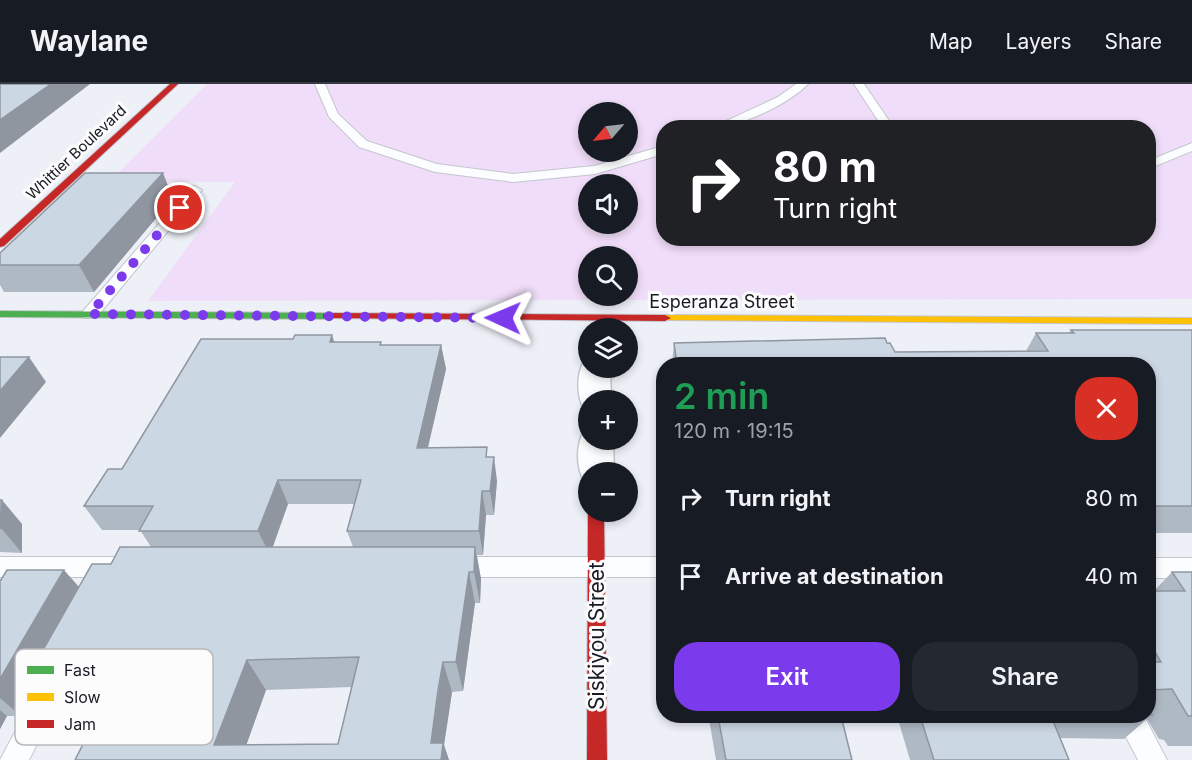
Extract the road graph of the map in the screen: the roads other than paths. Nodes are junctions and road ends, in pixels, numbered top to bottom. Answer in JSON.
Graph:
{"nodes":[{"id":1,"x":174,"y":84,"type":"edge"},
{"id":2,"x":320,"y":84,"type":"edge"},
{"id":3,"x":802,"y":84,"type":"edge"},
{"id":4,"x":860,"y":84,"type":"edge"},
{"id":5,"x":734,"y":120,"type":"edge"},
{"id":6,"x":884,"y":120,"type":"edge"},
{"id":7,"x":1192,"y":147,"type":"edge"},
{"id":8,"x":656,"y":152,"type":"edge"},
{"id":9,"x":1156,"y":162,"type":"edge"},
{"id":10,"x":63,"y":187,"type":"junction"},
{"id":11,"x":84,"y":187,"type":"edge"},
{"id":12,"x":131,"y":188,"type":"edge"},
{"id":13,"x":0,"y":244,"type":"edge"},
{"id":14,"x":0,"y":314,"type":"edge"},
{"id":15,"x":90,"y":314,"type":"junction"},
{"id":16,"x":1192,"y":321,"type":"edge"},
{"id":17,"x":578,"y":324,"type":"edge"},
{"id":18,"x":638,"y":324,"type":"edge"},
{"id":19,"x":596,"y":522,"type":"edge"},
{"id":20,"x":0,"y":567,"type":"edge"},
{"id":21,"x":428,"y":567,"type":"edge"},
{"id":22,"x":596,"y":567,"type":"junction"},
{"id":23,"x":656,"y":567,"type":"edge"},
{"id":24,"x":1156,"y":568,"type":"edge"},
{"id":25,"x":1192,"y":568,"type":"edge"},
{"id":26,"x":121,"y":574,"type":"edge"},
{"id":27,"x":1133,"y":723,"type":"edge"},
{"id":28,"x":22,"y":745,"type":"edge"},
{"id":29,"x":14,"y":760,"type":"edge"},
{"id":30,"x":597,"y":760,"type":"edge"},
{"id":31,"x":1153,"y":760,"type":"edge"}],
"edges":[{"from":1,"to":10,"type":"street","name":"Whittier Boulevard"},
{"from":2,"to":8,"type":"lane"},
{"from":3,"to":5,"type":"lane"},
{"from":4,"to":6,"type":"lane"},
{"from":7,"to":9,"type":"lane"},
{"from":10,"to":11,"type":"lane"},
{"from":10,"to":13,"type":"street","name":"Whittier Boulevard"},
{"from":12,"to":15,"type":"lane"},
{"from":14,"to":15,"type":"street","name":"Esperanza Street"},
{"from":15,"to":17,"type":"street","name":"Esperanza Street"},
{"from":16,"to":18,"type":"street","name":"Esperanza Street"},
{"from":19,"to":22,"type":"street","name":"Siskiyou Street"},
{"from":20,"to":26,"type":"lane"},
{"from":21,"to":22,"type":"lane"},
{"from":22,"to":23,"type":"lane"},
{"from":22,"to":30,"type":"street","name":"Siskiyou Street"},
{"from":24,"to":25,"type":"lane"},
{"from":27,"to":31,"type":"lane"},
{"from":28,"to":29,"type":"lane"}]}
